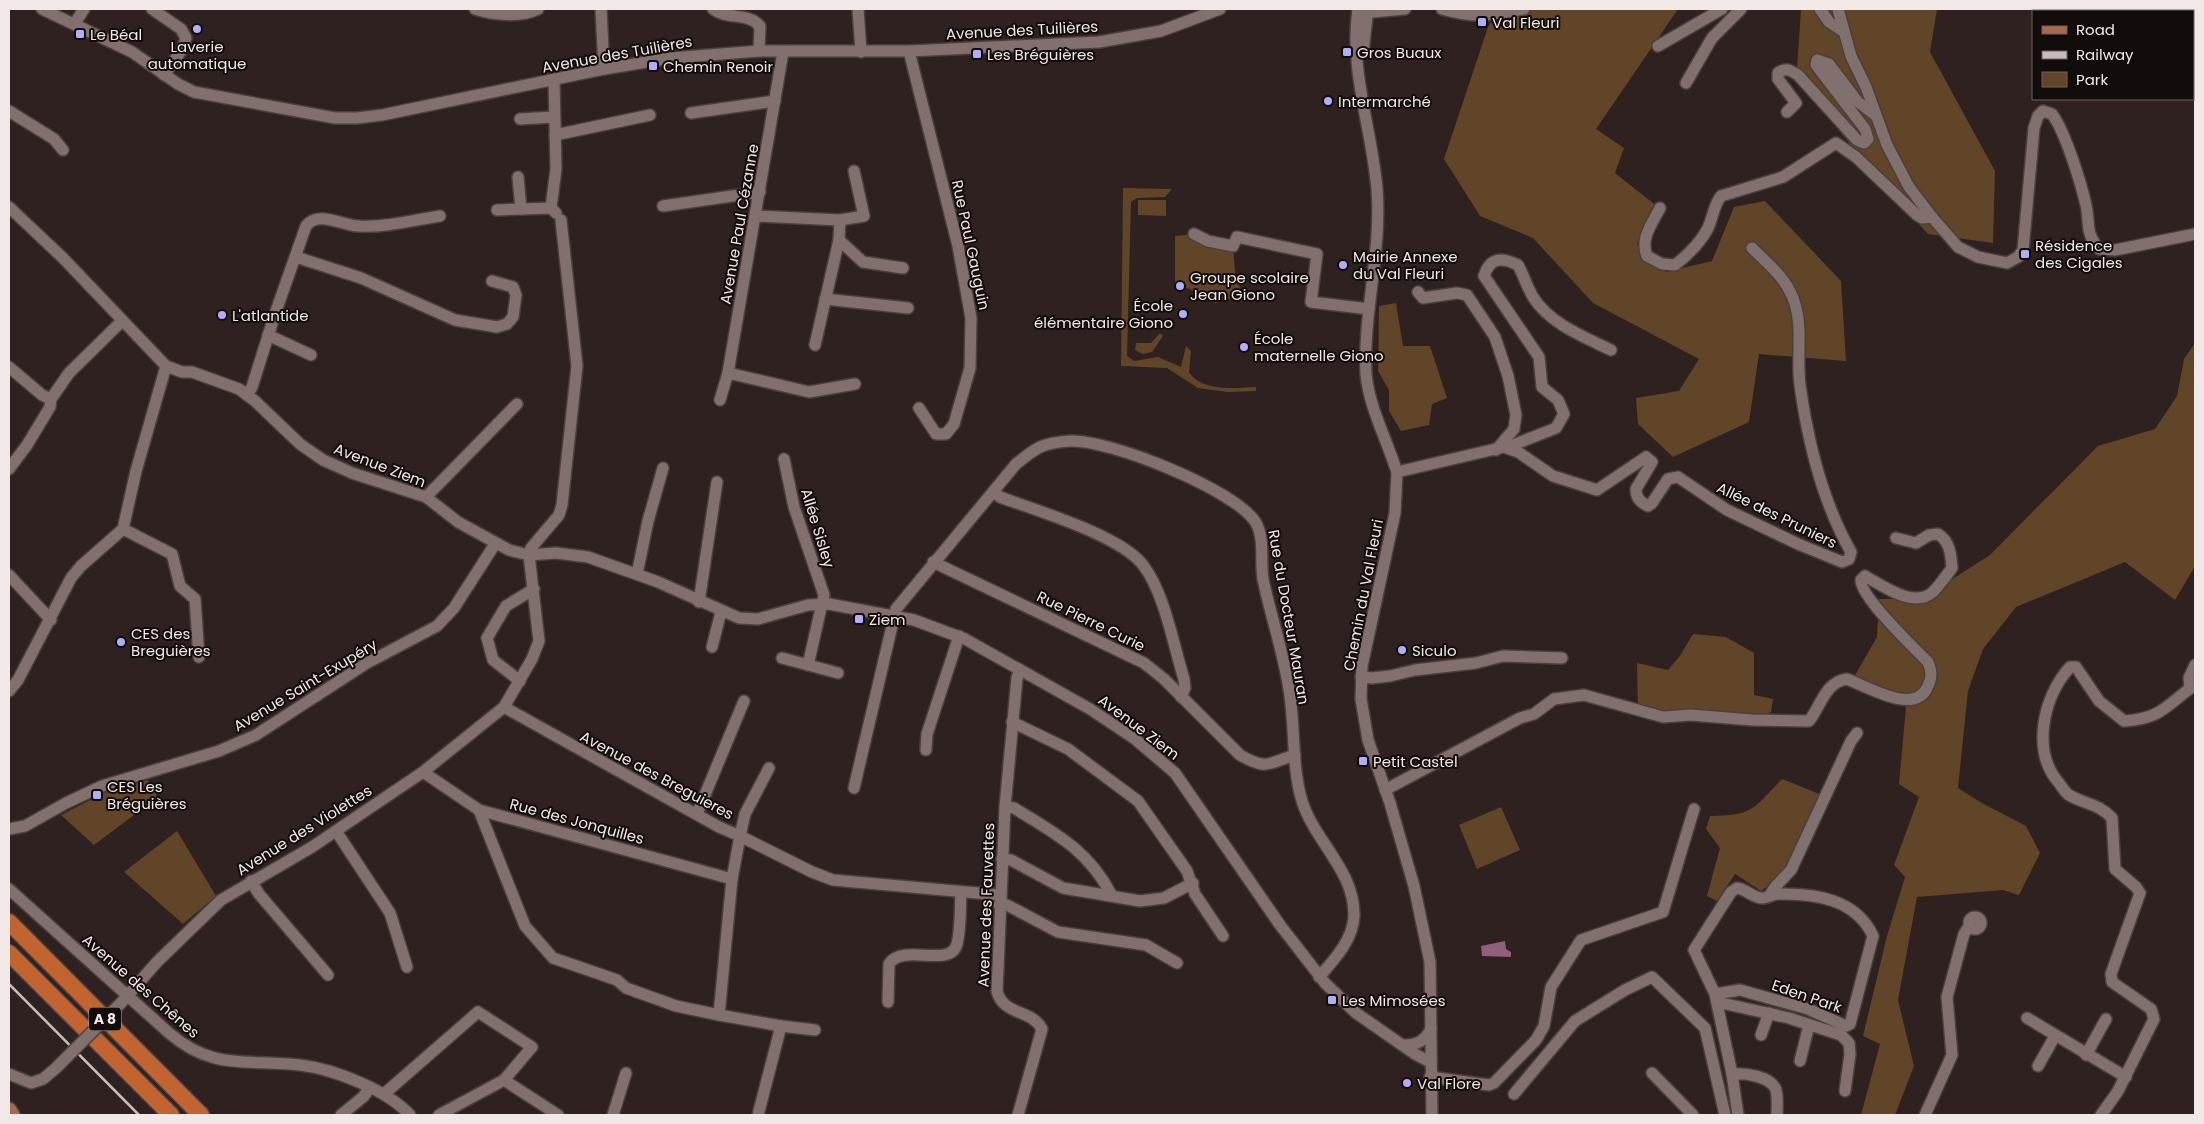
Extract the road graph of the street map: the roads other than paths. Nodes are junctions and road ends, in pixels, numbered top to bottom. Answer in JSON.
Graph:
{"nodes":[{"id":1,"x":42,"y":9,"type":"edge"},
{"id":2,"x":84,"y":9,"type":"edge"},
{"id":3,"x":152,"y":9,"type":"edge"},
{"id":4,"x":475,"y":9,"type":"edge"},
{"id":5,"x":538,"y":9,"type":"edge"},
{"id":6,"x":600,"y":9,"type":"edge"},
{"id":7,"x":713,"y":9,"type":"edge"},
{"id":8,"x":858,"y":9,"type":"edge"},
{"id":9,"x":1220,"y":9,"type":"edge"},
{"id":10,"x":1405,"y":9,"type":"edge"},
{"id":11,"x":1442,"y":9,"type":"edge"},
{"id":12,"x":1524,"y":9,"type":"edge"},
{"id":13,"x":1722,"y":9,"type":"edge"},
{"id":14,"x":1741,"y":9,"type":"edge"},
{"id":15,"x":1820,"y":9,"type":"edge"},
{"id":16,"x":1838,"y":9,"type":"edge"},
{"id":17,"x":1363,"y":11,"type":"edge"},
{"id":18,"x":75,"y":23,"type":"junction"},
{"id":19,"x":1844,"y":32,"type":"junction"},
{"id":20,"x":1658,"y":46,"type":"dead end"},
{"id":21,"x":759,"y":51,"type":"junction"},
{"id":22,"x":909,"y":51,"type":"junction"},
{"id":23,"x":784,"y":52,"type":"junction"},
{"id":24,"x":862,"y":52,"type":"junction"},
{"id":25,"x":604,"y":69,"type":"junction"},
{"id":26,"x":164,"y":75,"type":"junction"},
{"id":27,"x":554,"y":79,"type":"junction"},
{"id":28,"x":1686,"y":83,"type":"dead end"},
{"id":29,"x":775,"y":101,"type":"junction"},
{"id":30,"x":9,"y":111,"type":"edge"},
{"id":31,"x":1787,"y":112,"type":"dead end"},
{"id":32,"x":691,"y":113,"type":"dead end"},
{"id":33,"x":650,"y":115,"type":"dead end"},
{"id":34,"x":1875,"y":115,"type":"junction"},
{"id":35,"x":554,"y":117,"type":"junction"},
{"id":36,"x":520,"y":119,"type":"dead end"},
{"id":37,"x":555,"y":135,"type":"junction"},
{"id":38,"x":63,"y":150,"type":"dead end"},
{"id":39,"x":854,"y":171,"type":"dead end"},
{"id":40,"x":518,"y":177,"type":"dead end"},
{"id":41,"x":760,"y":192,"type":"junction"},
{"id":42,"x":663,"y":206,"type":"dead end"},
{"id":43,"x":9,"y":207,"type":"edge"},
{"id":44,"x":1660,"y":208,"type":"dead end"},
{"id":45,"x":522,"y":209,"type":"junction"},
{"id":46,"x":497,"y":210,"type":"dead end"},
{"id":47,"x":556,"y":214,"type":"junction"},
{"id":48,"x":440,"y":216,"type":"dead end"},
{"id":49,"x":755,"y":216,"type":"junction"},
{"id":50,"x":1932,"y":217,"type":"junction"},
{"id":51,"x":840,"y":220,"type":"junction"},
{"id":52,"x":1194,"y":234,"type":"dead end"},
{"id":53,"x":2195,"y":234,"type":"edge"},
{"id":54,"x":839,"y":240,"type":"junction"},
{"id":55,"x":1752,"y":248,"type":"dead end"},
{"id":56,"x":296,"y":257,"type":"junction"},
{"id":57,"x":903,"y":268,"type":"dead end"},
{"id":58,"x":492,"y":281,"type":"dead end"},
{"id":59,"x":1418,"y":292,"type":"dead end"},
{"id":60,"x":825,"y":299,"type":"junction"},
{"id":61,"x":908,"y":308,"type":"dead end"},
{"id":62,"x":1369,"y":309,"type":"junction"},
{"id":63,"x":122,"y":321,"type":"junction"},
{"id":64,"x":268,"y":336,"type":"junction"},
{"id":65,"x":815,"y":345,"type":"dead end"},
{"id":66,"x":1611,"y":350,"type":"dead end"},
{"id":67,"x":311,"y":355,"type":"dead end"},
{"id":68,"x":166,"y":366,"type":"junction"},
{"id":69,"x":9,"y":367,"type":"edge"},
{"id":70,"x":728,"y":373,"type":"junction"},
{"id":71,"x":855,"y":384,"type":"dead end"},
{"id":72,"x":247,"y":395,"type":"junction"},
{"id":73,"x":51,"y":399,"type":"junction"},
{"id":74,"x":720,"y":400,"type":"dead end"},
{"id":75,"x":517,"y":404,"type":"dead end"},
{"id":76,"x":919,"y":408,"type":"dead end"},
{"id":77,"x":1508,"y":447,"type":"junction"},
{"id":78,"x":1496,"y":450,"type":"junction"},
{"id":79,"x":784,"y":459,"type":"dead end"},
{"id":80,"x":664,"y":468,"type":"dead end"},
{"id":81,"x":9,"y":470,"type":"edge"},
{"id":82,"x":1397,"y":472,"type":"junction"},
{"id":83,"x":717,"y":482,"type":"dead end"},
{"id":84,"x":993,"y":492,"type":"junction"},
{"id":85,"x":426,"y":497,"type":"junction"},
{"id":86,"x":123,"y":529,"type":"junction"},
{"id":87,"x":1896,"y":538,"type":"dead end"},
{"id":88,"x":495,"y":544,"type":"junction"},
{"id":89,"x":530,"y":555,"type":"junction"},
{"id":90,"x":933,"y":562,"type":"junction"},
{"id":91,"x":637,"y":574,"type":"junction"},
{"id":92,"x":9,"y":575,"type":"edge"},
{"id":93,"x":534,"y":589,"type":"junction"},
{"id":94,"x":699,"y":602,"type":"junction"},
{"id":95,"x":823,"y":604,"type":"junction"},
{"id":96,"x":721,"y":612,"type":"junction"},
{"id":97,"x":894,"y":617,"type":"junction"},
{"id":98,"x":51,"y":620,"type":"junction"},
{"id":99,"x":959,"y":636,"type":"junction"},
{"id":100,"x":712,"y":647,"type":"dead end"},
{"id":101,"x":199,"y":657,"type":"dead end"},
{"id":102,"x":782,"y":658,"type":"dead end"},
{"id":103,"x":1562,"y":658,"type":"dead end"},
{"id":104,"x":808,"y":665,"type":"junction"},
{"id":105,"x":2195,"y":666,"type":"edge"},
{"id":106,"x":1020,"y":670,"type":"junction"},
{"id":107,"x":838,"y":672,"type":"dead end"},
{"id":108,"x":1361,"y":677,"type":"junction"},
{"id":109,"x":520,"y":681,"type":"junction"},
{"id":110,"x":2192,"y":686,"type":"edge"},
{"id":111,"x":9,"y":691,"type":"edge"},
{"id":112,"x":1181,"y":697,"type":"junction"},
{"id":113,"x":744,"y":701,"type":"dead end"},
{"id":114,"x":504,"y":707,"type":"junction"},
{"id":115,"x":1012,"y":722,"type":"junction"},
{"id":116,"x":1857,"y":733,"type":"dead end"},
{"id":117,"x":926,"y":750,"type":"dead end"},
{"id":118,"x":1296,"y":755,"type":"junction"},
{"id":119,"x":769,"y":768,"type":"dead end"},
{"id":120,"x":423,"y":772,"type":"junction"},
{"id":121,"x":854,"y":788,"type":"dead end"},
{"id":122,"x":1385,"y":790,"type":"junction"},
{"id":123,"x":1004,"y":806,"type":"junction"},
{"id":124,"x":1694,"y":809,"type":"dead end"},
{"id":125,"x":479,"y":810,"type":"junction"},
{"id":126,"x":697,"y":814,"type":"junction"},
{"id":127,"x":9,"y":829,"type":"edge"},
{"id":128,"x":336,"y":831,"type":"junction"},
{"id":129,"x":740,"y":836,"type":"junction"},
{"id":130,"x":1002,"y":859,"type":"junction"},
{"id":131,"x":732,"y":879,"type":"junction"},
{"id":132,"x":251,"y":881,"type":"junction"},
{"id":133,"x":1193,"y":883,"type":"junction"},
{"id":134,"x":9,"y":889,"type":"edge"},
{"id":135,"x":960,"y":893,"type":"junction"},
{"id":136,"x":1111,"y":894,"type":"junction"},
{"id":137,"x":1770,"y":895,"type":"junction"},
{"id":138,"x":1000,"y":900,"type":"junction"},
{"id":139,"x":9,"y":922,"type":"edge"},
{"id":140,"x":1970,"y":925,"type":"dead end"},
{"id":141,"x":1223,"y":936,"type":"dead end"},
{"id":142,"x":9,"y":953,"type":"edge"},
{"id":143,"x":1177,"y":963,"type":"dead end"},
{"id":144,"x":407,"y":967,"type":"dead end"},
{"id":145,"x":328,"y":975,"type":"dead end"},
{"id":146,"x":1319,"y":977,"type":"junction"},
{"id":147,"x":1716,"y":998,"type":"junction"},
{"id":148,"x":124,"y":999,"type":"junction"},
{"id":149,"x":888,"y":1002,"type":"dead end"},
{"id":150,"x":1768,"y":1013,"type":"junction"},
{"id":151,"x":719,"y":1015,"type":"junction"},
{"id":152,"x":2027,"y":1018,"type":"dead end"},
{"id":153,"x":2106,"y":1019,"type":"dead end"},
{"id":154,"x":1809,"y":1025,"type":"junction"},
{"id":155,"x":780,"y":1026,"type":"junction"},
{"id":156,"x":1432,"y":1028,"type":"junction"},
{"id":157,"x":815,"y":1030,"type":"dead end"},
{"id":158,"x":1761,"y":1036,"type":"dead end"},
{"id":159,"x":2055,"y":1036,"type":"junction"},
{"id":160,"x":1402,"y":1045,"type":"junction"},
{"id":161,"x":2086,"y":1055,"type":"junction"},
{"id":162,"x":1800,"y":1061,"type":"dead end"},
{"id":163,"x":1430,"y":1062,"type":"junction"},
{"id":164,"x":2038,"y":1066,"type":"dead end"},
{"id":165,"x":626,"y":1073,"type":"dead end"},
{"id":166,"x":1652,"y":1073,"type":"dead end"},
{"id":167,"x":9,"y":1074,"type":"edge"},
{"id":168,"x":1732,"y":1074,"type":"junction"},
{"id":169,"x":1430,"y":1077,"type":"junction"},
{"id":170,"x":2126,"y":1077,"type":"junction"},
{"id":171,"x":504,"y":1080,"type":"junction"},
{"id":172,"x":370,"y":1088,"type":"junction"},
{"id":173,"x":1845,"y":1090,"type":"dead end"},
{"id":174,"x":384,"y":1094,"type":"junction"},
{"id":175,"x":1514,"y":1094,"type":"dead end"},
{"id":176,"x":9,"y":1110,"type":"edge"},
{"id":177,"x":12,"y":1115,"type":"edge"},
{"id":178,"x":171,"y":1115,"type":"edge"},
{"id":179,"x":201,"y":1115,"type":"edge"},
{"id":180,"x":341,"y":1115,"type":"edge"},
{"id":181,"x":410,"y":1115,"type":"edge"},
{"id":182,"x":439,"y":1115,"type":"edge"},
{"id":183,"x":558,"y":1115,"type":"edge"},
{"id":184,"x":613,"y":1115,"type":"edge"},
{"id":185,"x":758,"y":1115,"type":"edge"},
{"id":186,"x":1018,"y":1115,"type":"edge"},
{"id":187,"x":1432,"y":1115,"type":"edge"},
{"id":188,"x":1693,"y":1115,"type":"edge"},
{"id":189,"x":1725,"y":1115,"type":"edge"},
{"id":190,"x":1738,"y":1115,"type":"edge"},
{"id":191,"x":1777,"y":1115,"type":"edge"},
{"id":192,"x":1925,"y":1115,"type":"edge"},
{"id":193,"x":2101,"y":1115,"type":"edge"}],
"edges":[{"from":1,"to":18,"type":"street","name":"Avenue des Tuilières"},
{"from":2,"to":18,"type":"street"},
{"from":3,"to":26,"type":"street"},
{"from":4,"to":5,"type":"street"},
{"from":6,"to":25,"type":"street"},
{"from":7,"to":21,"type":"street"},
{"from":8,"to":24,"type":"street"},
{"from":9,"to":22,"type":"street","name":"Avenue des Tuilières"},
{"from":10,"to":17,"type":"street"},
{"from":11,"to":12,"type":"street"},
{"from":13,"to":20,"type":"street"},
{"from":14,"to":28,"type":"street"},
{"from":15,"to":19,"type":"street"},
{"from":16,"to":19,"type":"street"},
{"from":17,"to":62,"type":"street","name":"Chemin du Val Fleuri"},
{"from":18,"to":26,"type":"street","name":"Avenue des Tuilières"},
{"from":19,"to":34,"type":"street"},
{"from":21,"to":23,"type":"street","name":"Avenue des Tuilières"},
{"from":21,"to":25,"type":"street","name":"Avenue des Tuilières"},
{"from":22,"to":24,"type":"street","name":"Avenue des Tuilières"},
{"from":22,"to":76,"type":"street","name":"Rue Paul Gauguin"},
{"from":23,"to":24,"type":"street","name":"Avenue des Tuilières"},
{"from":23,"to":29,"type":"street","name":"Avenue Paul Cézanne"},
{"from":25,"to":27,"type":"street","name":"Avenue des Tuilières"},
{"from":26,"to":27,"type":"street","name":"Avenue des Tuilières"},
{"from":27,"to":35,"type":"street"},
{"from":29,"to":32,"type":"street"},
{"from":29,"to":41,"type":"street","name":"Avenue Paul Cézanne"},
{"from":30,"to":38,"type":"street"},
{"from":31,"to":34,"type":"street"},
{"from":33,"to":37,"type":"street"},
{"from":34,"to":50,"type":"street"},
{"from":35,"to":36,"type":"street"},
{"from":35,"to":37,"type":"street"},
{"from":37,"to":47,"type":"street"},
{"from":39,"to":51,"type":"street"},
{"from":40,"to":45,"type":"street"},
{"from":41,"to":42,"type":"street"},
{"from":41,"to":49,"type":"street","name":"Avenue Paul Cézanne"},
{"from":43,"to":63,"type":"street"},
{"from":44,"to":50,"type":"street"},
{"from":45,"to":46,"type":"street"},
{"from":45,"to":47,"type":"street"},
{"from":47,"to":89,"type":"street"},
{"from":48,"to":56,"type":"street"},
{"from":49,"to":51,"type":"street"},
{"from":49,"to":70,"type":"street","name":"Avenue Paul Cézanne"},
{"from":50,"to":53,"type":"street"},
{"from":51,"to":54,"type":"street"},
{"from":52,"to":62,"type":"street"},
{"from":54,"to":57,"type":"street"},
{"from":54,"to":60,"type":"street"},
{"from":55,"to":77,"type":"street","name":"Allée des Pruniers"},
{"from":56,"to":58,"type":"street"},
{"from":56,"to":64,"type":"street"},
{"from":59,"to":78,"type":"street"},
{"from":60,"to":61,"type":"street"},
{"from":60,"to":65,"type":"street"},
{"from":62,"to":82,"type":"street","name":"Chemin du Val Fleuri"},
{"from":63,"to":68,"type":"street"},
{"from":63,"to":73,"type":"street"},
{"from":64,"to":67,"type":"street"},
{"from":64,"to":72,"type":"street"},
{"from":66,"to":77,"type":"street"},
{"from":68,"to":72,"type":"street","name":"Avenue Ziem"},
{"from":68,"to":86,"type":"street"},
{"from":69,"to":73,"type":"street"},
{"from":70,"to":71,"type":"street"},
{"from":70,"to":74,"type":"street","name":"Avenue Paul Cézanne"},
{"from":72,"to":85,"type":"street","name":"Avenue Ziem"},
{"from":73,"to":81,"type":"street"},
{"from":75,"to":85,"type":"street"},
{"from":77,"to":78,"type":"street"},
{"from":78,"to":82,"type":"street"},
{"from":79,"to":95,"type":"street","name":"Allée Sisley"},
{"from":80,"to":91,"type":"street"},
{"from":82,"to":108,"type":"street","name":"Chemin du Val Fleuri"},
{"from":83,"to":94,"type":"street"},
{"from":84,"to":90,"type":"street","name":"Rue du Docteur Mauran"},
{"from":84,"to":112,"type":"street"},
{"from":84,"to":118,"type":"street","name":"Rue du Docteur Mauran"},
{"from":85,"to":88,"type":"street","name":"Avenue Ziem"},
{"from":86,"to":98,"type":"street"},
{"from":86,"to":101,"type":"street"},
{"from":87,"to":122,"type":"street"},
{"from":88,"to":89,"type":"street","name":"Avenue Ziem"},
{"from":88,"to":127,"type":"street","name":"Avenue Saint-Exupéry"},
{"from":89,"to":91,"type":"street","name":"Avenue Ziem"},
{"from":89,"to":93,"type":"street","name":"Avenue des Violettes"},
{"from":90,"to":97,"type":"street","name":"Rue du Docteur Mauran"},
{"from":90,"to":112,"type":"street","name":"Rue Pierre Curie"},
{"from":91,"to":94,"type":"street","name":"Avenue Ziem"},
{"from":92,"to":98,"type":"street"},
{"from":93,"to":109,"type":"street","name":"Avenue des Violettes"},
{"from":93,"to":109,"type":"street"},
{"from":94,"to":96,"type":"street","name":"Avenue Ziem"},
{"from":95,"to":96,"type":"street","name":"Avenue Ziem"},
{"from":95,"to":97,"type":"street","name":"Avenue Ziem"},
{"from":95,"to":104,"type":"street"},
{"from":96,"to":100,"type":"street"},
{"from":97,"to":99,"type":"street","name":"Avenue Ziem"},
{"from":97,"to":121,"type":"street","name":"Rue du Docteur Mauran"},
{"from":98,"to":111,"type":"street"},
{"from":99,"to":106,"type":"street","name":"Avenue Ziem"},
{"from":99,"to":117,"type":"street"},
{"from":102,"to":104,"type":"street"},
{"from":103,"to":108,"type":"street"},
{"from":104,"to":107,"type":"street"},
{"from":105,"to":110,"type":"street"},
{"from":106,"to":115,"type":"street","name":"Avenue des Fauvettes"},
{"from":106,"to":146,"type":"street","name":"Avenue Ziem"},
{"from":108,"to":122,"type":"street","name":"Chemin du Val Fleuri"},
{"from":109,"to":114,"type":"street","name":"Avenue des Violettes"},
{"from":110,"to":170,"type":"street"},
{"from":112,"to":118,"type":"street","name":"Rue Pierre Curie"},
{"from":113,"to":126,"type":"street"},
{"from":114,"to":120,"type":"street","name":"Avenue des Violettes"},
{"from":114,"to":126,"type":"street","name":"Avenue des Breguieres"},
{"from":115,"to":123,"type":"street","name":"Avenue des Fauvettes"},
{"from":115,"to":133,"type":"street"},
{"from":116,"to":137,"type":"street"},
{"from":118,"to":146,"type":"street","name":"Rue du Docteur Mauran"},
{"from":119,"to":129,"type":"street"},
{"from":120,"to":125,"type":"street","name":"Rue des Jonquilles"},
{"from":120,"to":128,"type":"street","name":"Avenue des Violettes"},
{"from":122,"to":156,"type":"street","name":"Chemin du Val Fleuri"},
{"from":123,"to":130,"type":"street","name":"Avenue des Fauvettes"},
{"from":123,"to":136,"type":"street"},
{"from":124,"to":169,"type":"street"},
{"from":125,"to":131,"type":"street","name":"Rue des Jonquilles"},
{"from":125,"to":151,"type":"street"},
{"from":126,"to":129,"type":"street","name":"Avenue des Breguieres"},
{"from":128,"to":132,"type":"street","name":"Avenue des Violettes"},
{"from":128,"to":144,"type":"street"},
{"from":129,"to":131,"type":"street","name":"Avenue des Breguieres"},
{"from":129,"to":135,"type":"street"},
{"from":130,"to":136,"type":"street"},
{"from":130,"to":138,"type":"street","name":"Avenue des Fauvettes"},
{"from":131,"to":151,"type":"street","name":"Avenue des Breguieres"},
{"from":132,"to":145,"type":"street"},
{"from":132,"to":148,"type":"street","name":"Avenue des Violettes"},
{"from":133,"to":136,"type":"street"},
{"from":133,"to":141,"type":"street"},
{"from":134,"to":148,"type":"street","name":"Avenue des Chênes"},
{"from":135,"to":138,"type":"street"},
{"from":135,"to":149,"type":"street"},
{"from":137,"to":147,"type":"street","name":"Eden Park"},
{"from":137,"to":147,"type":"street","name":"Eden Park"},
{"from":138,"to":143,"type":"street"},
{"from":138,"to":186,"type":"street","name":"Avenue des Fauvettes"},
{"from":139,"to":179,"type":"highway","number":"A 8"},
{"from":140,"to":192,"type":"street"},
{"from":142,"to":178,"type":"highway","number":"A 8"},
{"from":146,"to":160,"type":"street","name":"Avenue Ziem"},
{"from":147,"to":150,"type":"street"},
{"from":147,"to":168,"type":"street","name":"Eden Park"},
{"from":148,"to":167,"type":"street","name":"Avenue des Violettes","bridge":true},
{"from":148,"to":172,"type":"street","name":"Avenue des Chênes"},
{"from":150,"to":154,"type":"street"},
{"from":150,"to":158,"type":"street"},
{"from":151,"to":155,"type":"street"},
{"from":152,"to":159,"type":"street"},
{"from":153,"to":161,"type":"street"},
{"from":154,"to":162,"type":"street"},
{"from":154,"to":173,"type":"street"},
{"from":155,"to":157,"type":"street"},
{"from":155,"to":185,"type":"street"},
{"from":156,"to":160,"type":"street"},
{"from":156,"to":163,"type":"street","name":"Chemin du Val Fleuri"},
{"from":159,"to":161,"type":"street"},
{"from":159,"to":164,"type":"street"},
{"from":160,"to":163,"type":"street","name":"Avenue Ziem"},
{"from":161,"to":170,"type":"street"},
{"from":163,"to":169,"type":"street","name":"Chemin du Val Fleuri"},
{"from":165,"to":184,"type":"street"},
{"from":166,"to":188,"type":"street"},
{"from":168,"to":190,"type":"street","name":"Eden Park"},
{"from":168,"to":191,"type":"street"},
{"from":169,"to":187,"type":"street","name":"Chemin du Val Fleuri"},
{"from":170,"to":193,"type":"street"},
{"from":171,"to":174,"type":"street"},
{"from":171,"to":182,"type":"street"},
{"from":171,"to":183,"type":"street"},
{"from":172,"to":174,"type":"street","name":"Avenue des Chênes"},
{"from":172,"to":180,"type":"street"},
{"from":174,"to":181,"type":"street","name":"Avenue des Chênes"},
{"from":175,"to":189,"type":"street"},
{"from":176,"to":177,"type":"main road"}]}
